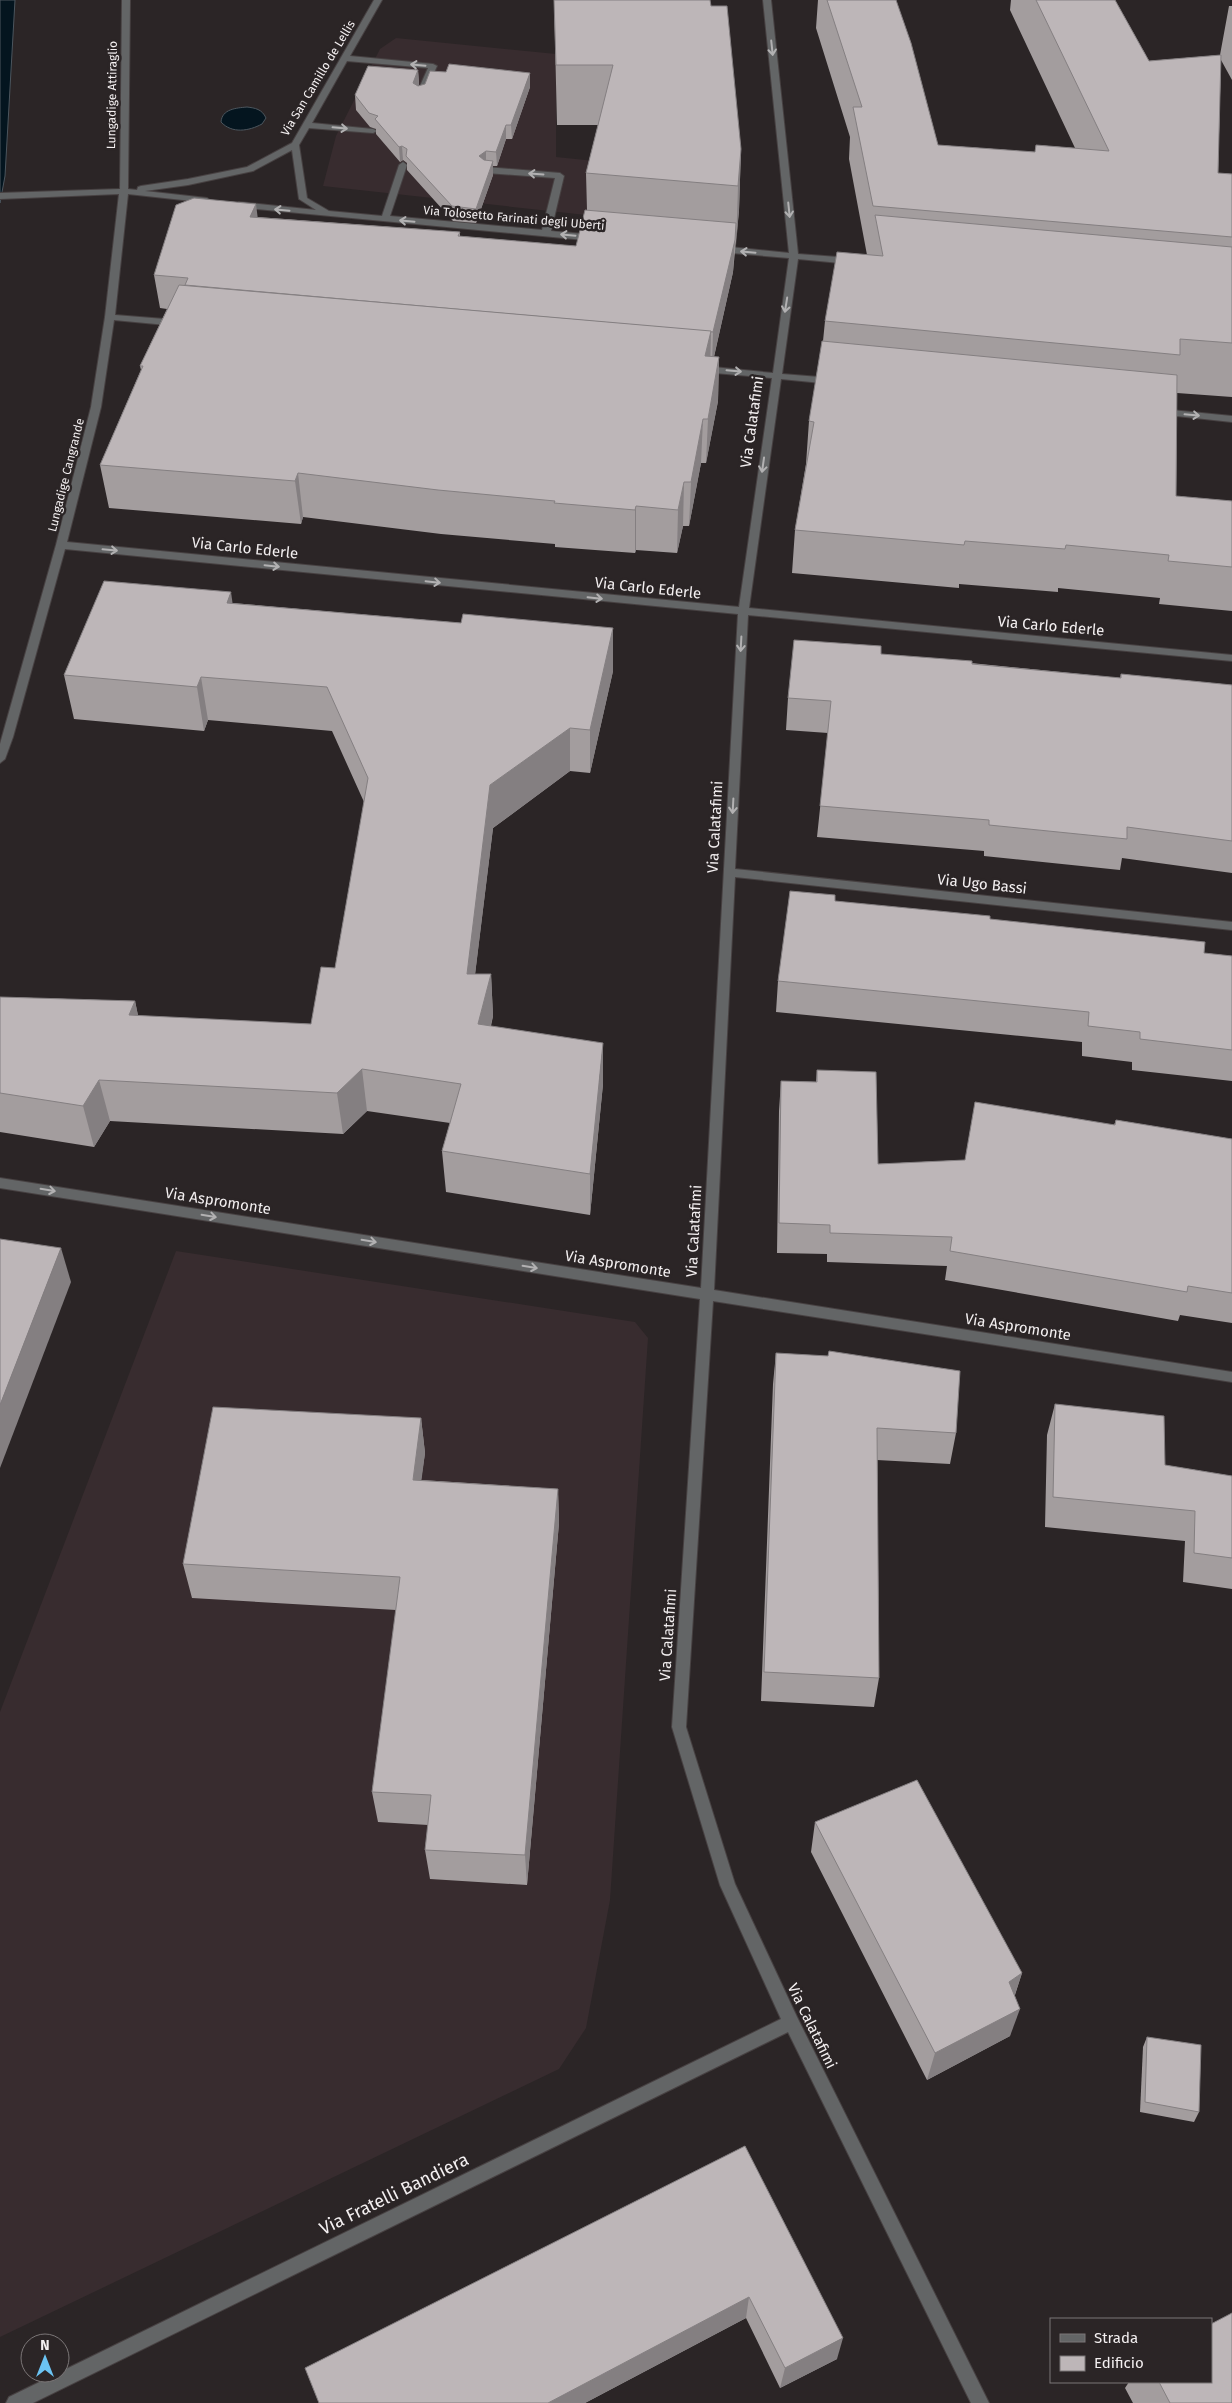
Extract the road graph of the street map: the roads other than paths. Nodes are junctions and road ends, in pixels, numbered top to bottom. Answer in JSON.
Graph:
{"nodes":[{"id":1,"x":126,"y":0,"type":"edge"},
{"id":2,"x":378,"y":0,"type":"edge"},
{"id":3,"x":767,"y":0,"type":"edge"},
{"id":4,"x":345,"y":58,"type":"junction"},
{"id":5,"x":420,"y":97,"type":"edge"},
{"id":6,"x":306,"y":125,"type":"junction"},
{"id":7,"x":374,"y":130,"type":"edge"},
{"id":8,"x":295,"y":145,"type":"junction"},
{"id":9,"x":403,"y":165,"type":"dead end"},
{"id":10,"x":486,"y":170,"type":"edge"},
{"id":11,"x":124,"y":191,"type":"junction"},
{"id":12,"x":0,"y":196,"type":"edge"},
{"id":13,"x":331,"y":214,"type":"junction"},
{"id":14,"x":385,"y":219,"type":"junction"},
{"id":15,"x":546,"y":233,"type":"junction"},
{"id":16,"x":605,"y":239,"type":"edge"},
{"id":17,"x":713,"y":249,"type":"edge"},
{"id":18,"x":794,"y":256,"type":"junction"},
{"id":19,"x":858,"y":262,"type":"edge"},
{"id":20,"x":110,"y":317,"type":"junction"},
{"id":21,"x":186,"y":323,"type":"edge"},
{"id":22,"x":697,"y":368,"type":"edge"},
{"id":23,"x":775,"y":375,"type":"junction"},
{"id":24,"x":844,"y":382,"type":"edge"},
{"id":25,"x":1152,"y":411,"type":"edge"},
{"id":26,"x":1232,"y":419,"type":"edge"},
{"id":27,"x":61,"y":545,"type":"junction"},
{"id":28,"x":743,"y":612,"type":"junction"},
{"id":29,"x":1232,"y":658,"type":"edge"},
{"id":30,"x":0,"y":759,"type":"edge"},
{"id":31,"x":729,"y":872,"type":"junction"},
{"id":32,"x":1232,"y":926,"type":"edge"},
{"id":33,"x":0,"y":1183,"type":"edge"},
{"id":34,"x":707,"y":1296,"type":"junction"},
{"id":35,"x":1232,"y":1377,"type":"edge"},
{"id":36,"x":791,"y":2022,"type":"junction"},
{"id":37,"x":15,"y":2403,"type":"edge"},
{"id":38,"x":980,"y":2403,"type":"edge"}],
"edges":[{"from":1,"to":11,"type":"street","name":"Lungadige Attiraglio"},
{"from":2,"to":4,"type":"street","name":"Via San Camillo de Lellis"},
{"from":3,"to":18,"type":"street","name":"Via Calatafimi","one_way":true},
{"from":5,"to":4,"type":"street","one_way":true},
{"from":4,"to":6,"type":"street","name":"Via San Camillo de Lellis"},
{"from":6,"to":7,"type":"street","one_way":true},
{"from":6,"to":8,"type":"street","name":"Via San Camillo de Lellis"},
{"from":8,"to":11,"type":"street","name":"Via San Camillo de Lellis"},
{"from":8,"to":13,"type":"street","name":"Via Tolosetto Farinati degli Uberti"},
{"from":9,"to":14,"type":"street"},
{"from":15,"to":10,"type":"street","one_way":true},
{"from":11,"to":12,"type":"street","name":"Via Tolosetto Farinati degli Uberti"},
{"from":13,"to":11,"type":"street","name":"Via Tolosetto Farinati degli Uberti","one_way":true},
{"from":11,"to":20,"type":"street","name":"Lungadige Cangrande"},
{"from":13,"to":14,"type":"street","name":"Via Tolosetto Farinati degli Uberti"},
{"from":15,"to":14,"type":"street","name":"Via Tolosetto Farinati degli Uberti","one_way":true},
{"from":16,"to":15,"type":"street","name":"Via Tolosetto Farinati degli Uberti","one_way":true},
{"from":18,"to":17,"type":"street","one_way":true},
{"from":18,"to":19,"type":"street"},
{"from":18,"to":23,"type":"street","name":"Via Calatafimi","one_way":true},
{"from":20,"to":21,"type":"street"},
{"from":20,"to":27,"type":"street","name":"Lungadige Cangrande"},
{"from":22,"to":23,"type":"street","one_way":true},
{"from":23,"to":24,"type":"street"},
{"from":23,"to":28,"type":"street","name":"Via Calatafimi","one_way":true},
{"from":25,"to":26,"type":"street","one_way":true},
{"from":27,"to":28,"type":"street","name":"Via Carlo Ederle","one_way":true},
{"from":27,"to":30,"type":"street","name":"Lungadige Cangrande"},
{"from":28,"to":29,"type":"street","name":"Via Carlo Ederle"},
{"from":28,"to":31,"type":"street","name":"Via Calatafimi","one_way":true},
{"from":31,"to":32,"type":"street","name":"Via Ugo Bassi"},
{"from":31,"to":34,"type":"street","name":"Via Calatafimi"},
{"from":33,"to":34,"type":"street","name":"Via Aspromonte","one_way":true},
{"from":34,"to":35,"type":"street","name":"Via Aspromonte"},
{"from":34,"to":36,"type":"street","name":"Via Calatafimi"},
{"from":36,"to":37,"type":"street","name":"Via Fratelli Bandiera"},
{"from":36,"to":38,"type":"street","name":"Via Calatafimi"}]}
